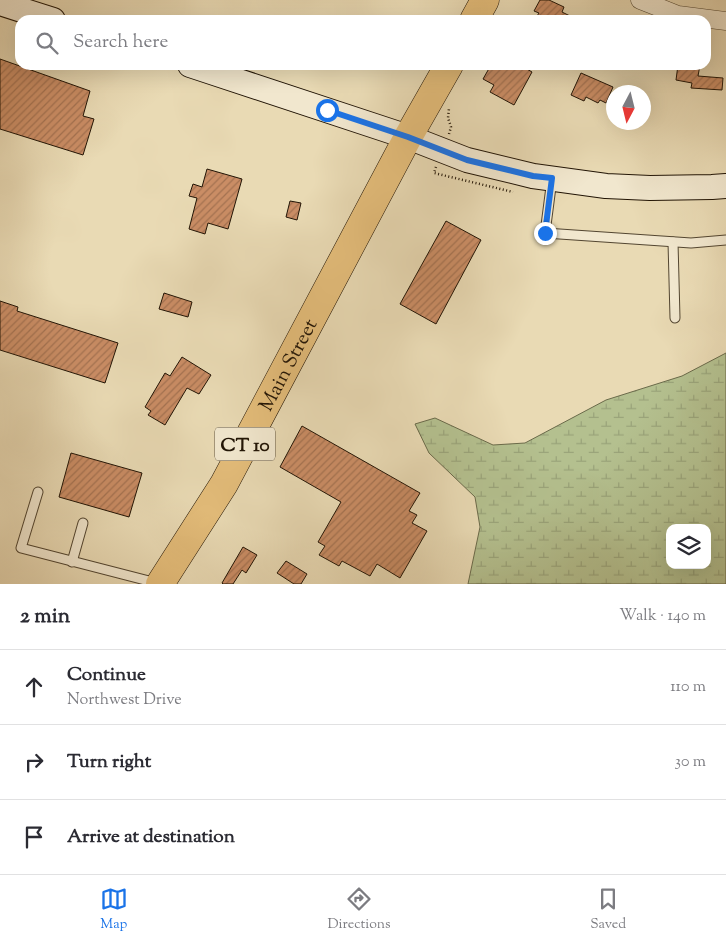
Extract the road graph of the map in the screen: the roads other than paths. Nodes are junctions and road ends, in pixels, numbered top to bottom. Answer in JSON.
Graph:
{"nodes":[{"id":1,"x":485,"y":0,"type":"edge"},
{"id":2,"x":640,"y":0,"type":"edge"},
{"id":3,"x":0,"y":3,"type":"edge"},
{"id":4,"x":37,"y":15,"type":"edge"},
{"id":5,"x":477,"y":15,"type":"edge"},
{"id":6,"x":678,"y":15,"type":"edge"},
{"id":7,"x":711,"y":19,"type":"edge"},
{"id":8,"x":726,"y":21,"type":"edge"},
{"id":9,"x":205,"y":70,"type":"edge"},
{"id":10,"x":446,"y":70,"type":"edge"},
{"id":11,"x":408,"y":137,"type":"junction"},
{"id":12,"x":552,"y":178,"type":"junction"},
{"id":13,"x":726,"y":186,"type":"edge"},
{"id":14,"x":726,"y":240,"type":"edge"},
{"id":15,"x":673,"y":242,"type":"junction"},
{"id":16,"x":675,"y":318,"type":"dead end"},
{"id":17,"x":38,"y":492,"type":"dead end"},
{"id":18,"x":83,"y":523,"type":"dead end"},
{"id":19,"x":72,"y":562,"type":"junction"},
{"id":20,"x":160,"y":584,"type":"edge"}],
"edges":[{"from":1,"to":5,"type":"highway"},
{"from":2,"to":6,"type":"street"},
{"from":3,"to":4,"type":"main road"},
{"from":7,"to":8,"type":"street"},
{"from":9,"to":11,"type":"main road"},
{"from":10,"to":11,"type":"highway","number":"CT 10"},
{"from":11,"to":12,"type":"main road"},
{"from":11,"to":20,"type":"highway","name":"Main Street","number":"CT 10"},
{"from":12,"to":13,"type":"main road"},
{"from":12,"to":15,"type":"lane"},
{"from":14,"to":15,"type":"lane"},
{"from":15,"to":16,"type":"lane"},
{"from":17,"to":19,"type":"lane"},
{"from":18,"to":19,"type":"lane"},
{"from":19,"to":20,"type":"lane"}]}
